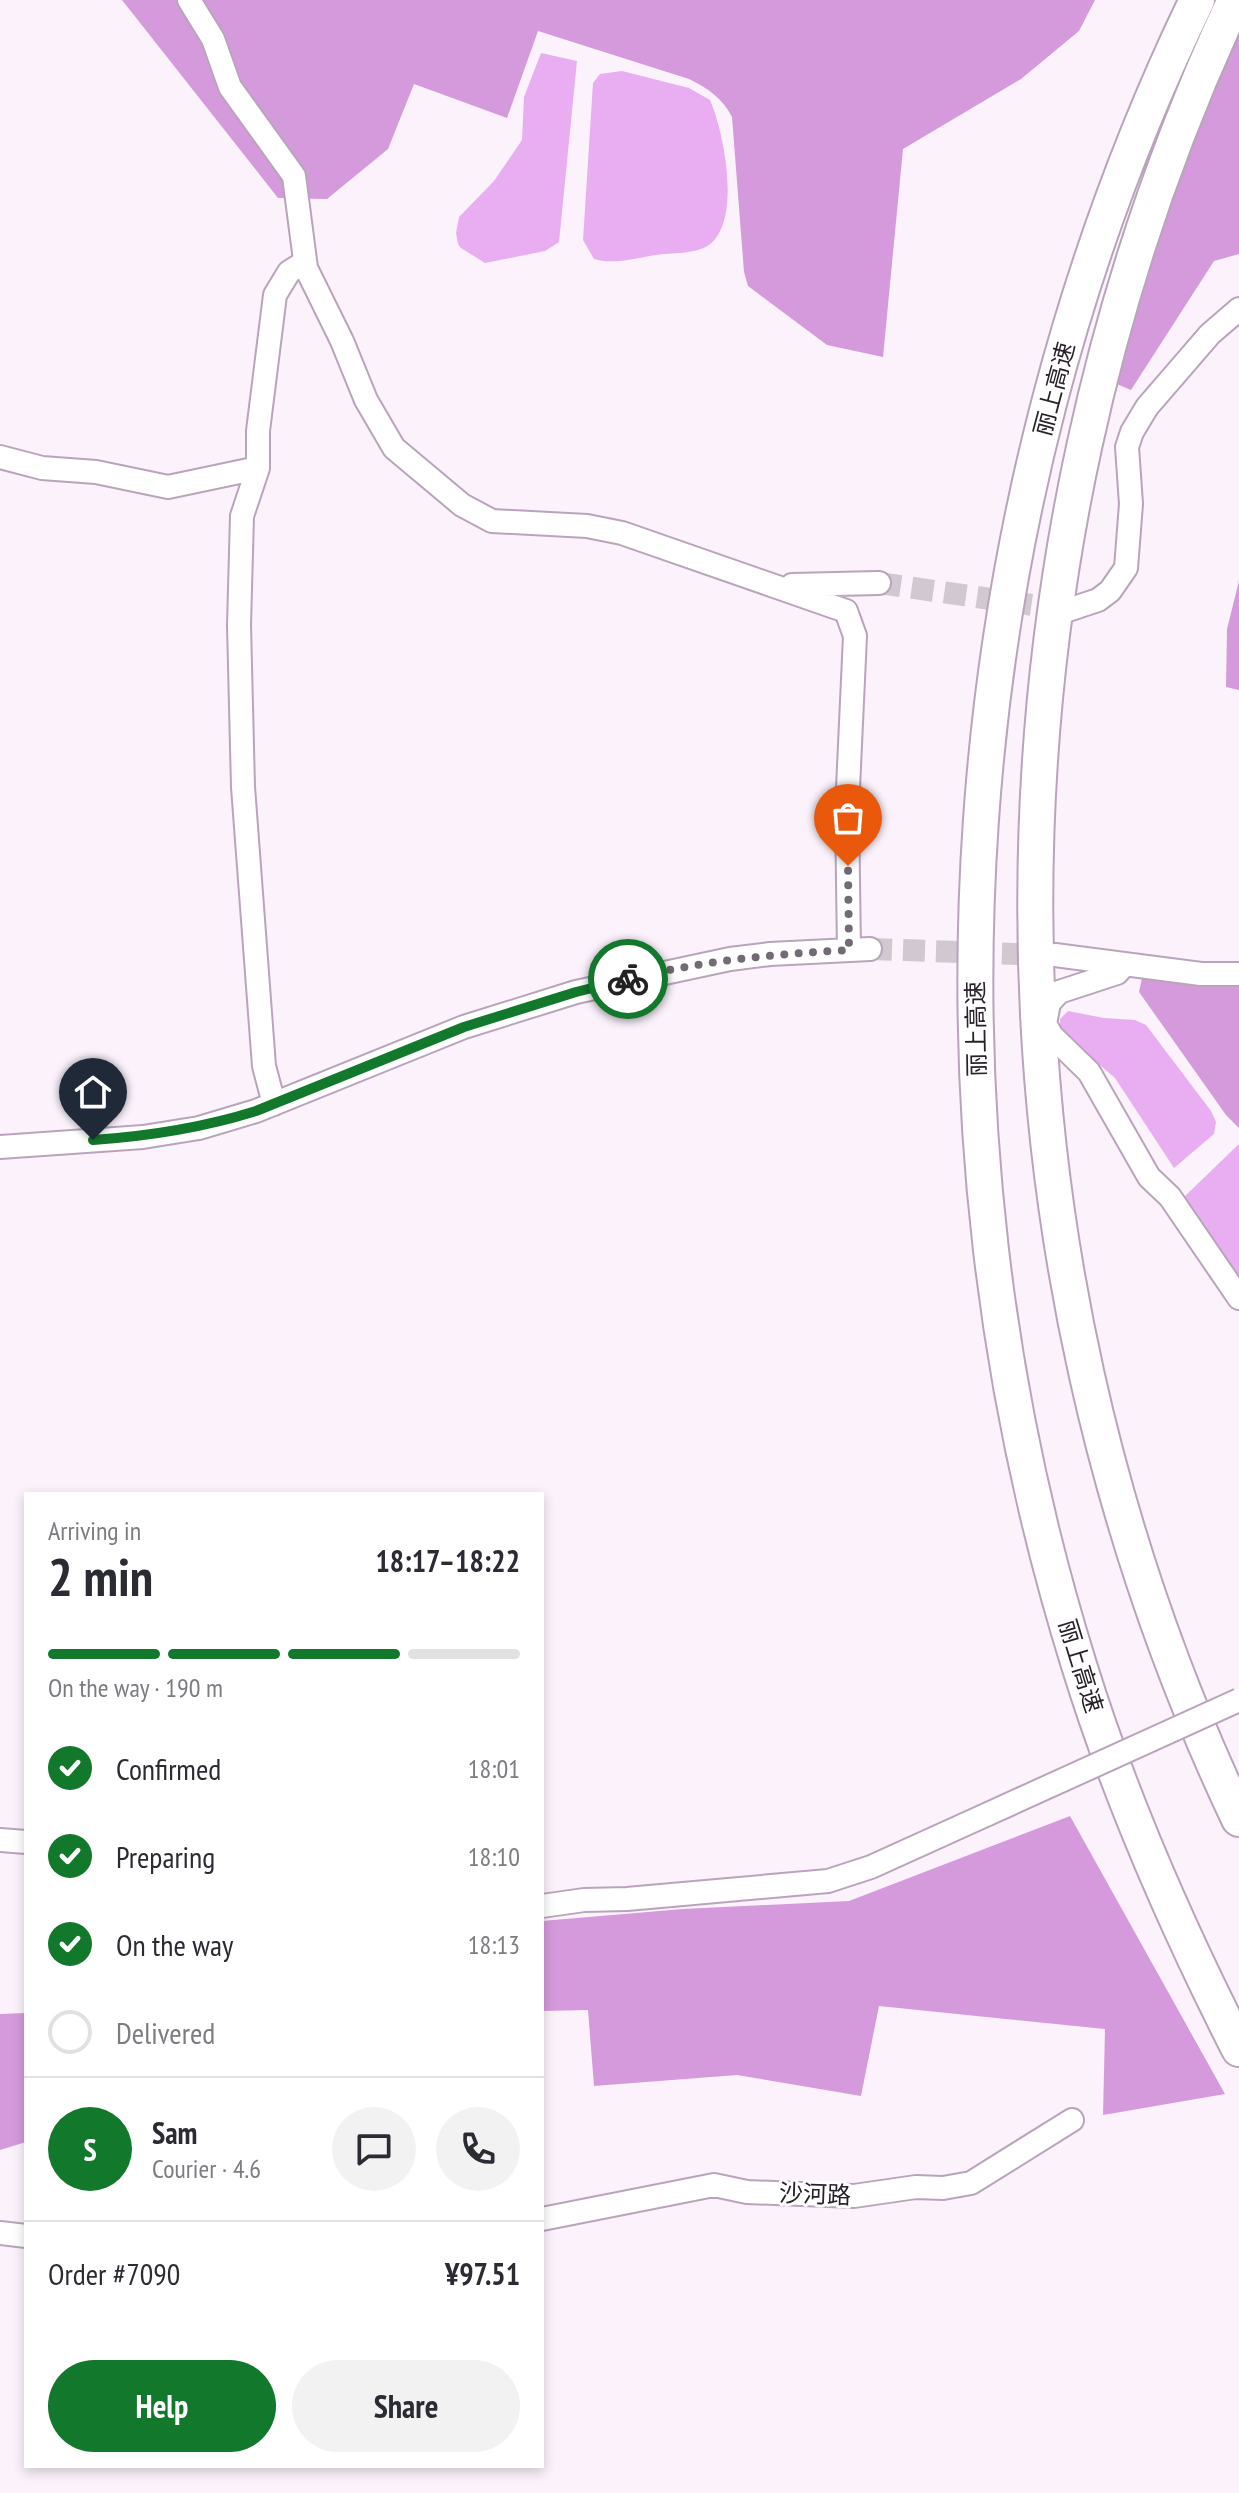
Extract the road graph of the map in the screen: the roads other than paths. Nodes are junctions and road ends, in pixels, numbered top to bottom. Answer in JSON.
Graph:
{"nodes":[{"id":1,"x":189,"y":0,"type":"edge"},
{"id":2,"x":1197,"y":0,"type":"edge"},
{"id":3,"x":1235,"y":0,"type":"edge"},
{"id":4,"x":305,"y":262,"type":"junction"},
{"id":5,"x":1239,"y":309,"type":"edge"},
{"id":6,"x":0,"y":457,"type":"edge"},
{"id":7,"x":258,"y":468,"type":"junction"},
{"id":8,"x":879,"y":583,"type":"tunnel mouth"},
{"id":9,"x":775,"y":586,"type":"junction"},
{"id":10,"x":1068,"y":610,"type":"tunnel mouth"},
{"id":11,"x":1055,"y":955,"type":"tunnel mouth"},
{"id":12,"x":1125,"y":964,"type":"junction"},
{"id":13,"x":1239,"y":974,"type":"edge"},
{"id":14,"x":274,"y":1104,"type":"junction"},
{"id":15,"x":0,"y":1147,"type":"edge"},
{"id":16,"x":1239,"y":1298,"type":"edge"},
{"id":17,"x":1239,"y":1700,"type":"edge"},
{"id":18,"x":1239,"y":1819,"type":"edge"},
{"id":19,"x":0,"y":1840,"type":"edge"},
{"id":20,"x":24,"y":1842,"type":"edge"},
{"id":21,"x":544,"y":1906,"type":"edge"},
{"id":22,"x":1239,"y":2049,"type":"edge"},
{"id":23,"x":1072,"y":2120,"type":"dead end"},
{"id":24,"x":544,"y":2219,"type":"edge"},
{"id":25,"x":0,"y":2233,"type":"edge"},
{"id":26,"x":24,"y":2236,"type":"edge"}],
"edges":[{"from":1,"to":4,"type":"street"},
{"from":2,"to":22,"type":"highway","name":"丽上高速"},
{"from":3,"to":18,"type":"highway","name":"丽上高速"},
{"from":4,"to":7,"type":"street"},
{"from":4,"to":9,"type":"street"},
{"from":5,"to":10,"type":"street"},
{"from":6,"to":7,"type":"street"},
{"from":7,"to":14,"type":"street"},
{"from":8,"to":9,"type":"street"},
{"from":9,"to":14,"type":"street"},
{"from":11,"to":12,"type":"street"},
{"from":12,"to":13,"type":"street"},
{"from":12,"to":16,"type":"street"},
{"from":14,"to":15,"type":"street"},
{"from":17,"to":21,"type":"street","bridge":true},
{"from":19,"to":20,"type":"street"},
{"from":23,"to":24,"type":"street","name":"沙河路"},
{"from":25,"to":26,"type":"street"}]}
